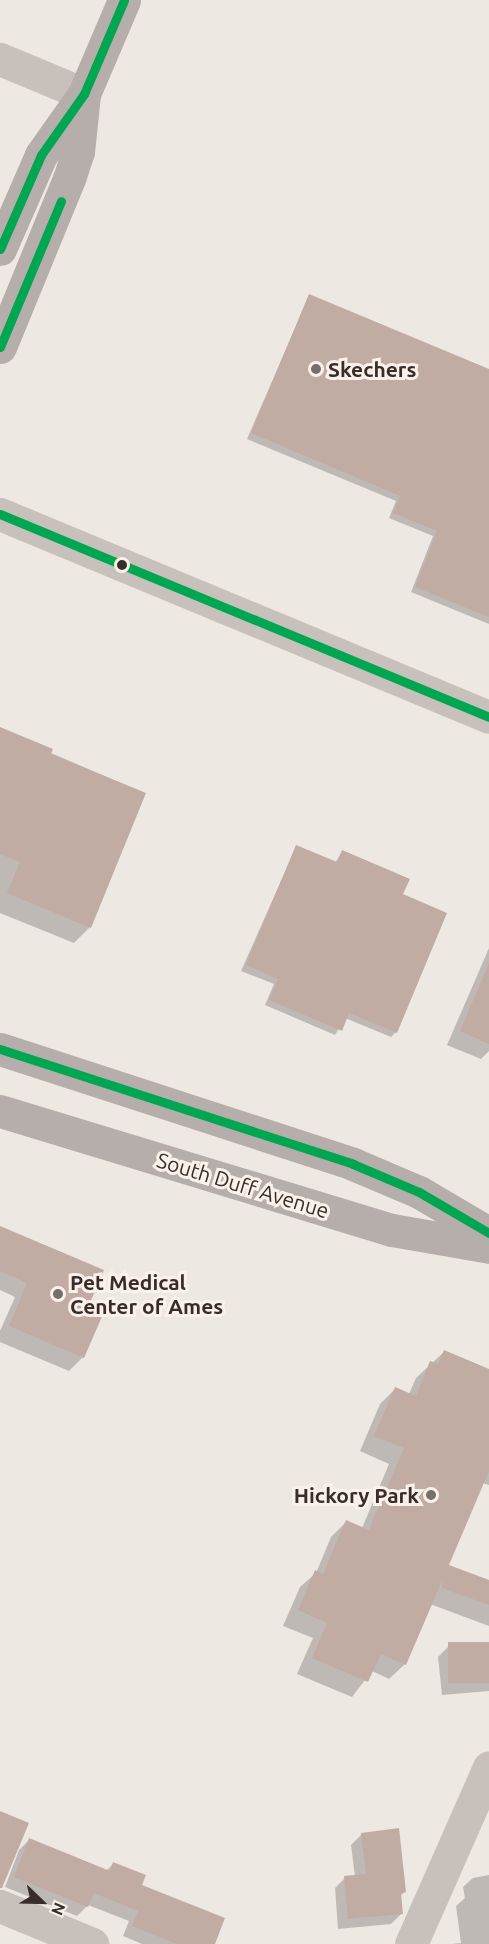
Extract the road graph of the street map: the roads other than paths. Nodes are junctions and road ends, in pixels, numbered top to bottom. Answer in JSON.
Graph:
{"nodes":[{"id":1,"x":124,"y":0,"type":"edge"},
{"id":2,"x":0,"y":59,"type":"edge"},
{"id":3,"x":84,"y":94,"type":"junction"},
{"id":4,"x":0,"y":249,"type":"edge"},
{"id":5,"x":0,"y":347,"type":"edge"},
{"id":6,"x":0,"y":514,"type":"edge"},
{"id":7,"x":489,"y":717,"type":"edge"},
{"id":8,"x":0,"y":1049,"type":"edge"},
{"id":9,"x":0,"y":1111,"type":"edge"},
{"id":10,"x":489,"y":1233,"type":"edge"},
{"id":11,"x":489,"y":1247,"type":"edge"},
{"id":12,"x":489,"y":1767,"type":"edge"},
{"id":13,"x":0,"y":1906,"type":"edge"},
{"id":14,"x":92,"y":1944,"type":"edge"},
{"id":15,"x":411,"y":1944,"type":"edge"}],
"edges":[{"from":1,"to":3,"type":"main road"},
{"from":2,"to":3,"type":"street"},
{"from":3,"to":4,"type":"main road"},
{"from":3,"to":5,"type":"main road"},
{"from":6,"to":7,"type":"street"},
{"from":8,"to":10,"type":"main road"},
{"from":9,"to":11,"type":"main road","name":"South Duff Avenue"},
{"from":12,"to":15,"type":"street"},
{"from":13,"to":14,"type":"street"}]}
